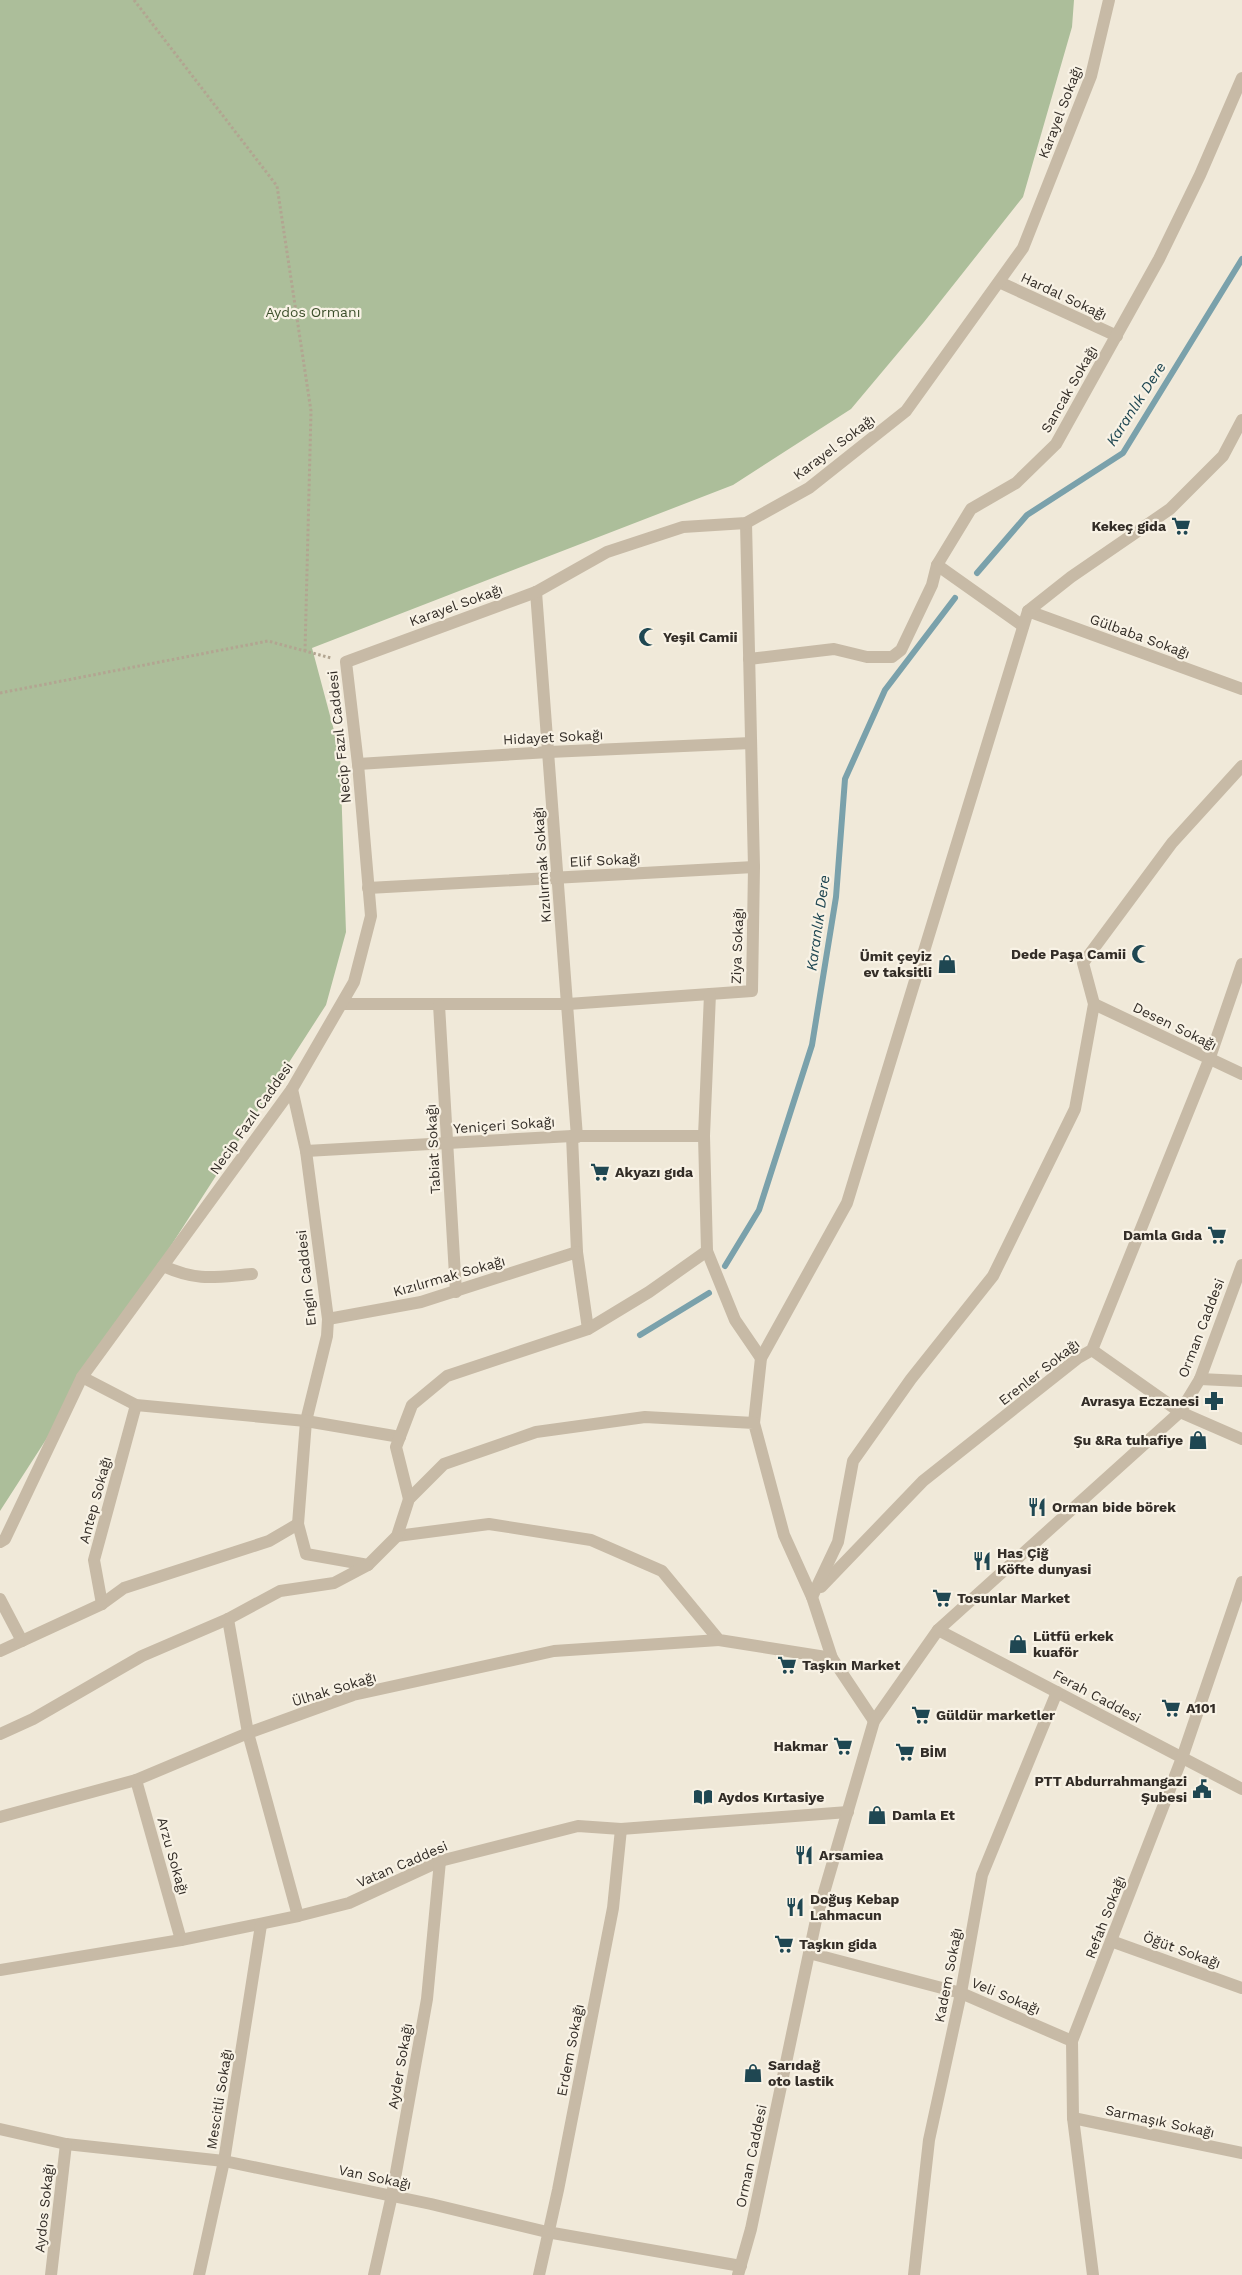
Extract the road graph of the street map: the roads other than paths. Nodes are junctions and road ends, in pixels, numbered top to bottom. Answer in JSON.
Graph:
{"nodes":[{"id":1,"x":1109,"y":0,"type":"edge"},
{"id":2,"x":1242,"y":78,"type":"edge"},
{"id":3,"x":999,"y":282,"type":"junction"},
{"id":4,"x":1117,"y":336,"type":"junction"},
{"id":5,"x":1242,"y":420,"type":"edge"},
{"id":6,"x":746,"y":523,"type":"junction"},
{"id":7,"x":937,"y":565,"type":"junction"},
{"id":8,"x":536,"y":592,"type":"junction"},
{"id":9,"x":1028,"y":611,"type":"junction"},
{"id":10,"x":1023,"y":626,"type":"junction"},
{"id":11,"x":749,"y":659,"type":"junction"},
{"id":12,"x":346,"y":662,"type":"joint"},
{"id":13,"x":1242,"y":689,"type":"edge"},
{"id":14,"x":751,"y":743,"type":"junction"},
{"id":15,"x":549,"y":752,"type":"junction"},
{"id":16,"x":358,"y":764,"type":"junction"},
{"id":17,"x":1242,"y":766,"type":"edge"},
{"id":18,"x":754,"y":868,"type":"junction"},
{"id":19,"x":558,"y":877,"type":"junction"},
{"id":20,"x":368,"y":888,"type":"junction"},
{"id":21,"x":1242,"y":964,"type":"edge"},
{"id":22,"x":710,"y":994,"type":"junction"},
{"id":23,"x":342,"y":1004,"type":"junction"},
{"id":24,"x":568,"y":1004,"type":"junction"},
{"id":25,"x":1094,"y":1004,"type":"junction"},
{"id":26,"x":439,"y":1005,"type":"junction"},
{"id":27,"x":1209,"y":1060,"type":"junction"},
{"id":28,"x":1242,"y":1074,"type":"edge"},
{"id":29,"x":292,"y":1089,"type":"junction"},
{"id":30,"x":574,"y":1136,"type":"junction"},
{"id":31,"x":704,"y":1136,"type":"junction"},
{"id":32,"x":448,"y":1144,"type":"junction"},
{"id":33,"x":306,"y":1151,"type":"junction"},
{"id":34,"x":707,"y":1251,"type":"junction"},
{"id":35,"x":577,"y":1252,"type":"junction"},
{"id":36,"x":1242,"y":1265,"type":"edge"},
{"id":37,"x":163,"y":1266,"type":"junction"},
{"id":38,"x":252,"y":1274,"type":"dead end"},
{"id":39,"x":456,"y":1292,"type":"junction"},
{"id":40,"x":328,"y":1319,"type":"junction"},
{"id":41,"x":588,"y":1329,"type":"junction"},
{"id":42,"x":1092,"y":1350,"type":"junction"},
{"id":43,"x":761,"y":1358,"type":"junction"},
{"id":44,"x":82,"y":1377,"type":"junction"},
{"id":45,"x":1200,"y":1378,"type":"junction"},
{"id":46,"x":1242,"y":1381,"type":"edge"},
{"id":47,"x":136,"y":1405,"type":"junction"},
{"id":48,"x":1180,"y":1412,"type":"junction"},
{"id":49,"x":306,"y":1421,"type":"junction"},
{"id":50,"x":754,"y":1424,"type":"junction"},
{"id":51,"x":400,"y":1437,"type":"junction"},
{"id":52,"x":1242,"y":1439,"type":"edge"},
{"id":53,"x":409,"y":1499,"type":"junction"},
{"id":54,"x":298,"y":1524,"type":"junction"},
{"id":55,"x":397,"y":1536,"type":"junction"},
{"id":56,"x":0,"y":1542,"type":"edge"},
{"id":57,"x":368,"y":1565,"type":"junction"},
{"id":58,"x":1242,"y":1582,"type":"edge"},
{"id":59,"x":812,"y":1597,"type":"junction"},
{"id":60,"x":0,"y":1599,"type":"edge"},
{"id":61,"x":102,"y":1604,"type":"junction"},
{"id":62,"x":228,"y":1619,"type":"junction"},
{"id":63,"x":938,"y":1630,"type":"junction"},
{"id":64,"x":719,"y":1640,"type":"junction"},
{"id":65,"x":22,"y":1641,"type":"junction"},
{"id":66,"x":0,"y":1651,"type":"edge"},
{"id":67,"x":832,"y":1658,"type":"junction"},
{"id":68,"x":1057,"y":1692,"type":"junction"},
{"id":69,"x":874,"y":1721,"type":"junction"},
{"id":70,"x":248,"y":1733,"type":"junction"},
{"id":71,"x":0,"y":1734,"type":"edge"},
{"id":72,"x":1182,"y":1758,"type":"junction"},
{"id":73,"x":136,"y":1780,"type":"junction"},
{"id":74,"x":1242,"y":1789,"type":"edge"},
{"id":75,"x":848,"y":1812,"type":"junction"},
{"id":76,"x":0,"y":1817,"type":"edge"},
{"id":77,"x":621,"y":1829,"type":"junction"},
{"id":78,"x":440,"y":1861,"type":"junction"},
{"id":79,"x":298,"y":1916,"type":"junction"},
{"id":80,"x":261,"y":1925,"type":"junction"},
{"id":81,"x":181,"y":1940,"type":"junction"},
{"id":82,"x":1111,"y":1941,"type":"junction"},
{"id":83,"x":809,"y":1953,"type":"junction"},
{"id":84,"x":0,"y":1970,"type":"edge"},
{"id":85,"x":1242,"y":1988,"type":"edge"},
{"id":86,"x":961,"y":1993,"type":"junction"},
{"id":87,"x":1072,"y":2041,"type":"junction"},
{"id":88,"x":1072,"y":2118,"type":"junction"},
{"id":89,"x":0,"y":2129,"type":"edge"},
{"id":90,"x":66,"y":2144,"type":"junction"},
{"id":91,"x":1242,"y":2153,"type":"edge"},
{"id":92,"x":224,"y":2161,"type":"junction"},
{"id":93,"x":392,"y":2195,"type":"junction"},
{"id":94,"x":548,"y":2232,"type":"junction"},
{"id":95,"x":740,"y":2270,"type":"edge"},
{"id":96,"x":51,"y":2275,"type":"edge"},
{"id":97,"x":199,"y":2275,"type":"edge"},
{"id":98,"x":374,"y":2275,"type":"edge"},
{"id":99,"x":539,"y":2275,"type":"edge"},
{"id":100,"x":914,"y":2275,"type":"edge"},
{"id":101,"x":1093,"y":2275,"type":"edge"}],
"edges":[{"from":1,"to":3,"type":"street","name":"Karayel Sokağı"},
{"from":2,"to":4,"type":"street","name":"Sancak Sokağı"},
{"from":3,"to":4,"type":"street","name":"Hardal Sokağı"},
{"from":3,"to":6,"type":"street","name":"Karayel Sokağı"},
{"from":4,"to":7,"type":"street","name":"Sancak Sokağı"},
{"from":5,"to":9,"type":"street"},
{"from":6,"to":8,"type":"street","name":"Karayel Sokağı"},
{"from":6,"to":11,"type":"street","name":"Ziya Sokağı"},
{"from":7,"to":10,"type":"street"},
{"from":7,"to":11,"type":"street","name":"Sancak Sokağı"},
{"from":8,"to":12,"type":"street","name":"Karayel Sokağı"},
{"from":8,"to":15,"type":"street","name":"Kızılırmak Sokağı"},
{"from":9,"to":10,"type":"street"},
{"from":9,"to":13,"type":"street","name":"Gülbaba Sokağı"},
{"from":10,"to":43,"type":"street"},
{"from":11,"to":14,"type":"street","name":"Ziya Sokağı"},
{"from":12,"to":16,"type":"street","name":"Necip Fazıl Caddesi"},
{"from":14,"to":15,"type":"street","name":"Hidayet Sokağı"},
{"from":14,"to":18,"type":"street","name":"Ziya Sokağı"},
{"from":15,"to":16,"type":"street","name":"Hidayet Sokağı"},
{"from":15,"to":19,"type":"street","name":"Kızılırmak Sokağı"},
{"from":16,"to":20,"type":"street","name":"Necip Fazıl Caddesi"},
{"from":17,"to":25,"type":"street"},
{"from":18,"to":19,"type":"street","name":"Elif Sokağı"},
{"from":18,"to":22,"type":"street","name":"Ziya Sokağı"},
{"from":19,"to":20,"type":"street","name":"Elif Sokağı"},
{"from":19,"to":24,"type":"street","name":"Kızılırmak Sokağı"},
{"from":20,"to":23,"type":"street","name":"Necip Fazıl Caddesi"},
{"from":21,"to":27,"type":"street","name":"Erenler Sokağı"},
{"from":22,"to":24,"type":"street","name":"Ziya Sokağı"},
{"from":22,"to":31,"type":"street"},
{"from":23,"to":26,"type":"street","name":"Ziya Sokağı"},
{"from":23,"to":29,"type":"street","name":"Necip Fazıl Caddesi"},
{"from":24,"to":26,"type":"street","name":"Ziya Sokağı"},
{"from":24,"to":30,"type":"street","name":"Kızılırmak Sokağı"},
{"from":25,"to":27,"type":"street","name":"Desen Sokağı"},
{"from":25,"to":59,"type":"street"},
{"from":26,"to":32,"type":"street","name":"Tabiat Sokağı"},
{"from":27,"to":28,"type":"street","name":"Desen Sokağı"},
{"from":27,"to":42,"type":"street","name":"Erenler Sokağı"},
{"from":29,"to":33,"type":"street","name":"Engin Caddesi"},
{"from":29,"to":37,"type":"street","name":"Necip Fazıl Caddesi"},
{"from":30,"to":31,"type":"street","name":"Yeniçeri Sokağı"},
{"from":30,"to":32,"type":"street","name":"Yeniçeri Sokağı"},
{"from":30,"to":35,"type":"street","name":"Kızılırmak Sokağı"},
{"from":31,"to":34,"type":"street"},
{"from":32,"to":33,"type":"street","name":"Yeniçeri Sokağı"},
{"from":32,"to":39,"type":"street","name":"Tabiat Sokağı"},
{"from":33,"to":40,"type":"street","name":"Engin Caddesi"},
{"from":34,"to":41,"type":"street"},
{"from":34,"to":43,"type":"street"},
{"from":35,"to":39,"type":"street","name":"Kızılırmak Sokağı"},
{"from":35,"to":41,"type":"street","name":"Kızılırmak Sokağı"},
{"from":36,"to":45,"type":"street","name":"Orman Caddesi"},
{"from":37,"to":38,"type":"street"},
{"from":37,"to":44,"type":"street","name":"Necip Fazıl Caddesi"},
{"from":39,"to":40,"type":"street","name":"Kızılırmak Sokağı"},
{"from":40,"to":49,"type":"street","name":"Engin Caddesi"},
{"from":41,"to":51,"type":"street"},
{"from":42,"to":48,"type":"street"},
{"from":42,"to":59,"type":"street","name":"Erenler Sokağı"},
{"from":43,"to":50,"type":"street"},
{"from":44,"to":47,"type":"street"},
{"from":44,"to":56,"type":"street","name":"Necip Fazıl Caddesi"},
{"from":45,"to":46,"type":"street"},
{"from":45,"to":48,"type":"street","name":"Orman Caddesi"},
{"from":47,"to":49,"type":"street"},
{"from":47,"to":61,"type":"street","name":"Antep Sokağı"},
{"from":48,"to":52,"type":"street"},
{"from":48,"to":63,"type":"street","name":"Orman Caddesi"},
{"from":49,"to":51,"type":"street"},
{"from":49,"to":54,"type":"street","name":"Engin Caddesi"},
{"from":50,"to":53,"type":"street"},
{"from":50,"to":59,"type":"street"},
{"from":51,"to":53,"type":"street"},
{"from":53,"to":55,"type":"street"},
{"from":54,"to":57,"type":"street","name":"Engin Caddesi"},
{"from":54,"to":61,"type":"street"},
{"from":55,"to":57,"type":"street"},
{"from":55,"to":64,"type":"street"},
{"from":57,"to":62,"type":"street"},
{"from":58,"to":72,"type":"street","name":"Refah Sokağı"},
{"from":59,"to":67,"type":"street"},
{"from":60,"to":65,"type":"street"},
{"from":61,"to":65,"type":"street"},
{"from":62,"to":70,"type":"street"},
{"from":62,"to":71,"type":"street"},
{"from":63,"to":68,"type":"street","name":"Ferah Caddesi"},
{"from":63,"to":69,"type":"street","name":"Orman Caddesi"},
{"from":64,"to":67,"type":"street","name":"Ülhak Sokağı"},
{"from":64,"to":70,"type":"street","name":"Ülhak Sokağı"},
{"from":65,"to":66,"type":"street"},
{"from":67,"to":69,"type":"street"},
{"from":68,"to":72,"type":"street","name":"Ferah Caddesi"},
{"from":68,"to":86,"type":"street","name":"Kadem Sokağı"},
{"from":69,"to":75,"type":"street","name":"Orman Caddesi"},
{"from":70,"to":73,"type":"street","name":"Ülhak Sokağı"},
{"from":70,"to":79,"type":"street"},
{"from":72,"to":74,"type":"street","name":"Ferah Caddesi"},
{"from":72,"to":82,"type":"street","name":"Refah Sokağı"},
{"from":73,"to":76,"type":"street","name":"Ülhak Sokağı"},
{"from":73,"to":81,"type":"street","name":"Arzu Sokağı"},
{"from":75,"to":77,"type":"street","name":"Vatan Caddesi"},
{"from":75,"to":83,"type":"street","name":"Orman Caddesi"},
{"from":77,"to":78,"type":"street","name":"Vatan Caddesi"},
{"from":77,"to":94,"type":"street","name":"Erdem Sokağı"},
{"from":78,"to":79,"type":"street","name":"Vatan Caddesi"},
{"from":78,"to":93,"type":"street","name":"Ayder Sokağı"},
{"from":79,"to":80,"type":"street","name":"Vatan Caddesi"},
{"from":80,"to":81,"type":"street","name":"Vatan Caddesi"},
{"from":80,"to":92,"type":"street","name":"Mescitli Sokağı"},
{"from":81,"to":84,"type":"street","name":"Vatan Caddesi"},
{"from":82,"to":85,"type":"street","name":"Öğüt Sokağı"},
{"from":82,"to":87,"type":"street","name":"Refah Sokağı"},
{"from":83,"to":86,"type":"street","name":"Veli Sokağı"},
{"from":83,"to":95,"type":"street","name":"Orman Caddesi"},
{"from":86,"to":87,"type":"street","name":"Veli Sokağı"},
{"from":86,"to":100,"type":"street","name":"Kadem Sokağı"},
{"from":87,"to":88,"type":"street","name":"Refah Sokağı"},
{"from":88,"to":91,"type":"street","name":"Sarmaşık Sokağı"},
{"from":88,"to":101,"type":"street","name":"Refah Sokağı"},
{"from":89,"to":90,"type":"street","name":"Van Sokağı"},
{"from":90,"to":92,"type":"street","name":"Van Sokağı"},
{"from":90,"to":96,"type":"street","name":"Aydos Sokağı"},
{"from":92,"to":93,"type":"street","name":"Van Sokağı"},
{"from":92,"to":97,"type":"street","name":"Mescitli Sokağı"},
{"from":93,"to":94,"type":"street","name":"Van Sokağı"},
{"from":93,"to":98,"type":"street","name":"Ayder Sokağı"},
{"from":94,"to":95,"type":"street","name":"Van Sokağı"},
{"from":94,"to":99,"type":"street","name":"Erdem Sokağı"}]}
